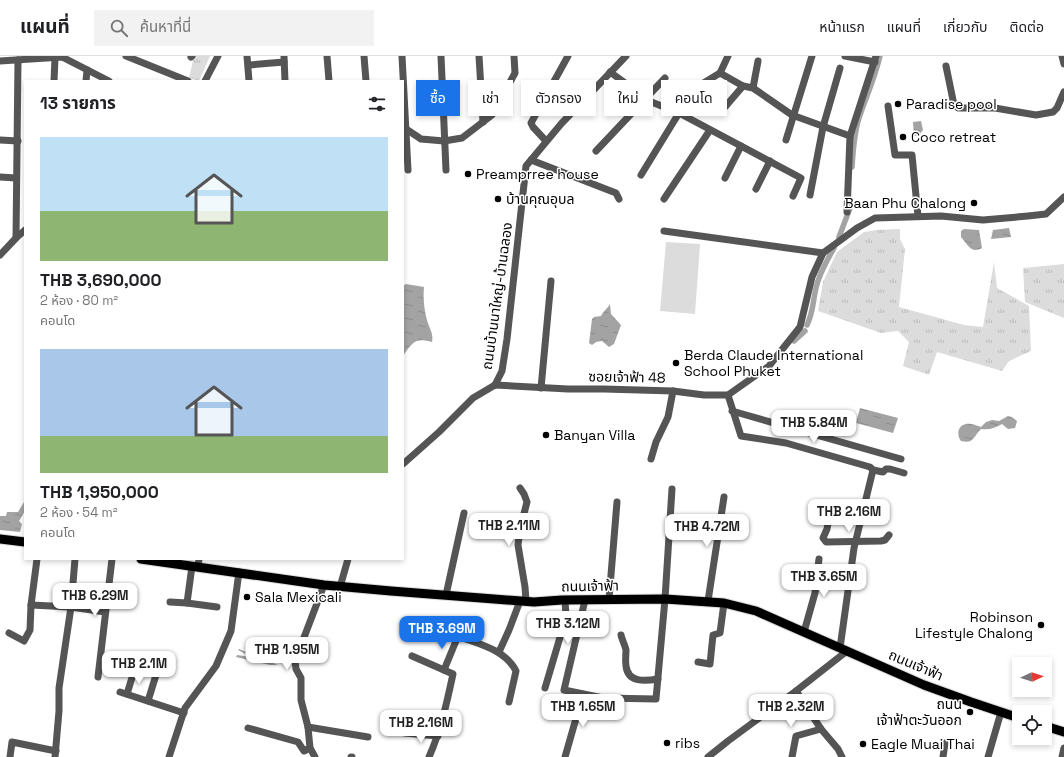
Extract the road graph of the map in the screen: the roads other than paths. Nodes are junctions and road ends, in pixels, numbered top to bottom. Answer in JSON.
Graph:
{"nodes":[{"id":1,"x":126,"y":56,"type":"edge"},
{"id":2,"x":218,"y":56,"type":"edge"},
{"id":3,"x":248,"y":56,"type":"edge"},
{"id":4,"x":327,"y":56,"type":"edge"},
{"id":5,"x":364,"y":56,"type":"edge"},
{"id":6,"x":402,"y":56,"type":"edge"},
{"id":7,"x":441,"y":56,"type":"edge"},
{"id":8,"x":479,"y":56,"type":"edge"},
{"id":9,"x":514,"y":56,"type":"edge"},
{"id":10,"x":568,"y":56,"type":"edge"},
{"id":11,"x":728,"y":56,"type":"edge"},
{"id":12,"x":812,"y":56,"type":"edge"},
{"id":13,"x":846,"y":56,"type":"edge"},
{"id":14,"x":1062,"y":56,"type":"edge"},
{"id":15,"x":623,"y":57,"type":"edge"},
{"id":16,"x":55,"y":58,"type":"junction"},
{"id":17,"x":284,"y":59,"type":"edge"},
{"id":18,"x":876,"y":59,"type":"edge"},
{"id":19,"x":18,"y":60,"type":"junction"},
{"id":20,"x":0,"y":61,"type":"edge"},
{"id":21,"x":758,"y":61,"type":"dead end"},
{"id":22,"x":249,"y":64,"type":"junction"},
{"id":23,"x":1064,"y":64,"type":"edge"},
{"id":24,"x":946,"y":66,"type":"dead end"},
{"id":25,"x":840,"y":68,"type":"dead end"},
{"id":26,"x":87,"y":70,"type":"junction"},
{"id":27,"x":610,"y":72,"type":"junction"},
{"id":28,"x":720,"y":73,"type":"junction"},
{"id":29,"x":665,"y":78,"type":"dead end"},
{"id":30,"x":54,"y":80,"type":"edge"},
{"id":31,"x":86,"y":80,"type":"edge"},
{"id":32,"x":107,"y":80,"type":"edge"},
{"id":33,"x":186,"y":80,"type":"edge"},
{"id":34,"x":206,"y":80,"type":"edge"},
{"id":35,"x":248,"y":80,"type":"edge"},
{"id":36,"x":285,"y":80,"type":"edge"},
{"id":37,"x":329,"y":80,"type":"edge"},
{"id":38,"x":366,"y":80,"type":"edge"},
{"id":39,"x":403,"y":80,"type":"edge"},
{"id":40,"x":621,"y":80,"type":"edge"},
{"id":41,"x":708,"y":80,"type":"edge"},
{"id":42,"x":743,"y":86,"type":"junction"},
{"id":43,"x":753,"y":88,"type":"junction"},
{"id":44,"x":653,"y":90,"type":"edge"},
{"id":45,"x":1064,"y":92,"type":"edge"},
{"id":46,"x":727,"y":105,"type":"edge"},
{"id":47,"x":888,"y":106,"type":"dead end"},
{"id":48,"x":792,"y":115,"type":"junction"},
{"id":49,"x":628,"y":116,"type":"edge"},
{"id":50,"x":677,"y":116,"type":"edge"},
{"id":51,"x":684,"y":116,"type":"edge"},
{"id":52,"x":483,"y":122,"type":"junction"},
{"id":53,"x":823,"y":127,"type":"junction"},
{"id":54,"x":404,"y":128,"type":"edge"},
{"id":55,"x":710,"y":130,"type":"junction"},
{"id":56,"x":850,"y":136,"type":"junction"},
{"id":57,"x":0,"y":140,"type":"edge"},
{"id":58,"x":786,"y":140,"type":"dead end"},
{"id":59,"x":18,"y":141,"type":"junction"},
{"id":60,"x":444,"y":141,"type":"junction"},
{"id":61,"x":546,"y":141,"type":"junction"},
{"id":62,"x":741,"y":146,"type":"junction"},
{"id":63,"x":596,"y":151,"type":"dead end"},
{"id":64,"x":531,"y":160,"type":"junction"},
{"id":65,"x":770,"y":161,"type":"junction"},
{"id":66,"x":408,"y":170,"type":"dead end"},
{"id":67,"x":446,"y":170,"type":"dead end"},
{"id":68,"x":641,"y":175,"type":"dead end"},
{"id":69,"x":0,"y":177,"type":"edge"},
{"id":70,"x":16,"y":178,"type":"junction"},
{"id":71,"x":725,"y":178,"type":"dead end"},
{"id":72,"x":756,"y":189,"type":"dead end"},
{"id":73,"x":810,"y":195,"type":"dead end"},
{"id":74,"x":793,"y":196,"type":"dead end"},
{"id":75,"x":1064,"y":197,"type":"edge"},
{"id":76,"x":619,"y":199,"type":"dead end"},
{"id":77,"x":664,"y":199,"type":"dead end"},
{"id":78,"x":847,"y":212,"type":"dead end"},
{"id":79,"x":918,"y":216,"type":"junction"},
{"id":80,"x":664,"y":230,"type":"dead end"},
{"id":81,"x":24,"y":231,"type":"edge"},
{"id":82,"x":16,"y":238,"type":"junction"},
{"id":83,"x":823,"y":253,"type":"junction"},
{"id":84,"x":0,"y":255,"type":"edge"},
{"id":85,"x":551,"y":281,"type":"dead end"},
{"id":86,"x":495,"y":385,"type":"junction"},
{"id":87,"x":541,"y":388,"type":"junction"},
{"id":88,"x":673,"y":391,"type":"junction"},
{"id":89,"x":728,"y":395,"type":"junction"},
{"id":90,"x":732,"y":411,"type":"junction"},
{"id":91,"x":651,"y":459,"type":"dead end"},
{"id":92,"x":901,"y":459,"type":"dead end"},
{"id":93,"x":404,"y":463,"type":"edge"},
{"id":94,"x":873,"y":470,"type":"junction"},
{"id":95,"x":904,"y":473,"type":"dead end"},
{"id":96,"x":520,"y":488,"type":"dead end"},
{"id":97,"x":672,"y":489,"type":"dead end"},
{"id":98,"x":724,"y":497,"type":"dead end"},
{"id":99,"x":617,"y":502,"type":"dead end"},
{"id":100,"x":830,"y":512,"type":"dead end"},
{"id":101,"x":464,"y":513,"type":"dead end"},
{"id":102,"x":889,"y":535,"type":"dead end"},
{"id":103,"x":0,"y":539,"type":"edge"},
{"id":104,"x":24,"y":542,"type":"edge"},
{"id":105,"x":855,"y":542,"type":"junction"},
{"id":106,"x":819,"y":559,"type":"dead end"},
{"id":107,"x":37,"y":560,"type":"edge"},
{"id":108,"x":75,"y":560,"type":"edge"},
{"id":109,"x":112,"y":560,"type":"edge"},
{"id":110,"x":152,"y":560,"type":"edge"},
{"id":111,"x":348,"y":560,"type":"edge"},
{"id":112,"x":196,"y":564,"type":"edge"},
{"id":113,"x":239,"y":572,"type":"junction"},
{"id":114,"x":324,"y":585,"type":"junction"},
{"id":115,"x":340,"y":587,"type":"junction"},
{"id":116,"x":446,"y":595,"type":"junction"},
{"id":117,"x":609,"y":599,"type":"junction"},
{"id":118,"x":665,"y":599,"type":"junction"},
{"id":119,"x":566,"y":600,"type":"junction"},
{"id":120,"x":584,"y":600,"type":"junction"},
{"id":121,"x":523,"y":601,"type":"junction"},
{"id":122,"x":708,"y":601,"type":"junction"},
{"id":123,"x":170,"y":602,"type":"dead end"},
{"id":124,"x":187,"y":603,"type":"junction"},
{"id":125,"x":724,"y":603,"type":"junction"},
{"id":126,"x":31,"y":604,"type":"junction"},
{"id":127,"x":70,"y":607,"type":"junction"},
{"id":128,"x":217,"y":607,"type":"dead end"},
{"id":129,"x":105,"y":612,"type":"junction"},
{"id":130,"x":8,"y":632,"type":"dead end"},
{"id":131,"x":804,"y":632,"type":"junction"},
{"id":132,"x":621,"y":635,"type":"dead end"},
{"id":133,"x":843,"y":650,"type":"junction"},
{"id":134,"x":499,"y":652,"type":"junction"},
{"id":135,"x":412,"y":656,"type":"dead end"},
{"id":136,"x":698,"y":662,"type":"dead end"},
{"id":137,"x":444,"y":670,"type":"junction"},
{"id":138,"x":134,"y":671,"type":"dead end"},
{"id":139,"x":156,"y":675,"type":"dead end"},
{"id":140,"x":98,"y":677,"type":"dead end"},
{"id":141,"x":658,"y":679,"type":"junction"},
{"id":142,"x":545,"y":688,"type":"dead end"},
{"id":143,"x":796,"y":691,"type":"junction"},
{"id":144,"x":583,"y":694,"type":"junction"},
{"id":145,"x":148,"y":701,"type":"junction"},
{"id":146,"x":510,"y":702,"type":"dead end"},
{"id":147,"x":1001,"y":712,"type":"junction"},
{"id":148,"x":184,"y":713,"type":"junction"},
{"id":149,"x":1012,"y":716,"type":"edge"},
{"id":150,"x":308,"y":727,"type":"junction"},
{"id":151,"x":248,"y":728,"type":"dead end"},
{"id":152,"x":1052,"y":728,"type":"edge"},
{"id":153,"x":821,"y":729,"type":"junction"},
{"id":154,"x":1064,"y":732,"type":"edge"},
{"id":155,"x":405,"y":733,"type":"dead end"},
{"id":156,"x":438,"y":736,"type":"junction"},
{"id":157,"x":368,"y":737,"type":"dead end"},
{"id":158,"x":945,"y":743,"type":"dead end"},
{"id":159,"x":310,"y":748,"type":"junction"},
{"id":160,"x":1064,"y":748,"type":"edge"},
{"id":161,"x":56,"y":754,"type":"edge"},
{"id":162,"x":10,"y":757,"type":"edge"},
{"id":163,"x":169,"y":757,"type":"edge"},
{"id":164,"x":315,"y":757,"type":"edge"},
{"id":165,"x":429,"y":757,"type":"edge"},
{"id":166,"x":565,"y":757,"type":"edge"},
{"id":167,"x":708,"y":757,"type":"edge"},
{"id":168,"x":792,"y":757,"type":"edge"},
{"id":169,"x":842,"y":757,"type":"edge"},
{"id":170,"x":943,"y":757,"type":"edge"},
{"id":171,"x":988,"y":757,"type":"edge"},
{"id":172,"x":1062,"y":757,"type":"edge"}],
"edges":[{"from":1,"to":33,"type":"street"},
{"from":2,"to":34,"type":"street"},
{"from":3,"to":22,"type":"street"},
{"from":4,"to":37,"type":"street"},
{"from":5,"to":38,"type":"street"},
{"from":6,"to":39,"type":"street"},
{"from":7,"to":60,"type":"street"},
{"from":8,"to":52,"type":"street"},
{"from":9,"to":52,"type":"street"},
{"from":10,"to":61,"type":"street"},
{"from":11,"to":28,"type":"street"},
{"from":12,"to":48,"type":"street"},
{"from":13,"to":18,"type":"street"},
{"from":14,"to":23,"type":"street"},
{"from":15,"to":27,"type":"street","name":"ถนนบ้านนาใหญ่-บ้านฉลอง"},
{"from":16,"to":19,"type":"street"},
{"from":16,"to":26,"type":"street"},
{"from":16,"to":30,"type":"street"},
{"from":17,"to":22,"type":"street"},
{"from":17,"to":36,"type":"street"},
{"from":18,"to":56,"type":"street"},
{"from":19,"to":20,"type":"street"},
{"from":19,"to":59,"type":"street"},
{"from":21,"to":43,"type":"street"},
{"from":22,"to":35,"type":"street"},
{"from":24,"to":45,"type":"street"},
{"from":25,"to":53,"type":"street"},
{"from":26,"to":31,"type":"street"},
{"from":26,"to":32,"type":"street"},
{"from":27,"to":40,"type":"street"},
{"from":27,"to":61,"type":"street","name":"ถนนบ้านนาใหญ่-บ้านฉลอง"},
{"from":28,"to":41,"type":"street"},
{"from":28,"to":42,"type":"street"},
{"from":29,"to":44,"type":"street"},
{"from":42,"to":43,"type":"street"},
{"from":42,"to":46,"type":"street"},
{"from":43,"to":48,"type":"street"},
{"from":47,"to":79,"type":"street"},
{"from":48,"to":53,"type":"street"},
{"from":48,"to":58,"type":"street"},
{"from":49,"to":63,"type":"street"},
{"from":50,"to":68,"type":"street"},
{"from":51,"to":55,"type":"street"},
{"from":52,"to":60,"type":"street"},
{"from":53,"to":56,"type":"street"},
{"from":53,"to":73,"type":"street"},
{"from":54,"to":60,"type":"street"},
{"from":54,"to":66,"type":"street"},
{"from":55,"to":62,"type":"street"},
{"from":55,"to":77,"type":"street"},
{"from":56,"to":78,"type":"street"},
{"from":57,"to":59,"type":"street"},
{"from":59,"to":70,"type":"street"},
{"from":60,"to":67,"type":"street"},
{"from":61,"to":64,"type":"street","name":"ถนนบ้านนาใหญ่-บ้านฉลอง"},
{"from":62,"to":65,"type":"street"},
{"from":62,"to":71,"type":"street"},
{"from":64,"to":76,"type":"street"},
{"from":64,"to":86,"type":"street","name":"ถนนบ้านนาใหญ่-บ้านฉลอง"},
{"from":65,"to":72,"type":"street"},
{"from":65,"to":74,"type":"street"},
{"from":69,"to":70,"type":"street"},
{"from":70,"to":82,"type":"street"},
{"from":75,"to":79,"type":"street"},
{"from":79,"to":83,"type":"street"},
{"from":80,"to":83,"type":"street"},
{"from":81,"to":82,"type":"street"},
{"from":82,"to":84,"type":"street"},
{"from":83,"to":89,"type":"street"},
{"from":85,"to":87,"type":"street"},
{"from":86,"to":87,"type":"street","name":"ซอยเจ้าฟ้า 48"},
{"from":86,"to":93,"type":"street"},
{"from":87,"to":88,"type":"street","name":"ซอยเจ้าฟ้า 48"},
{"from":88,"to":89,"type":"street","name":"ซอยเจ้าฟ้า 48"},
{"from":88,"to":91,"type":"street"},
{"from":89,"to":90,"type":"street"},
{"from":90,"to":92,"type":"street"},
{"from":90,"to":94,"type":"street"},
{"from":94,"to":95,"type":"street"},
{"from":94,"to":105,"type":"street"},
{"from":96,"to":121,"type":"street"},
{"from":97,"to":118,"type":"street"},
{"from":98,"to":122,"type":"street"},
{"from":99,"to":117,"type":"street"},
{"from":100,"to":105,"type":"street"},
{"from":101,"to":116,"type":"street"},
{"from":102,"to":105,"type":"street"},
{"from":103,"to":104,"type":"main road"},
{"from":105,"to":133,"type":"street"},
{"from":106,"to":131,"type":"street"},
{"from":107,"to":126,"type":"street"},
{"from":108,"to":127,"type":"street"},
{"from":109,"to":129,"type":"street"},
{"from":110,"to":112,"type":"main road","name":"ถนนเจ้าฟ้า"},
{"from":111,"to":115,"type":"street"},
{"from":112,"to":113,"type":"main road","name":"ถนนเจ้าฟ้า"},
{"from":112,"to":124,"type":"street"},
{"from":113,"to":114,"type":"main road","name":"ถนนเจ้าฟ้า"},
{"from":113,"to":148,"type":"street"},
{"from":114,"to":115,"type":"main road","name":"ถนนเจ้าฟ้า"},
{"from":114,"to":150,"type":"street"},
{"from":115,"to":116,"type":"main road","name":"ถนนเจ้าฟ้า"},
{"from":116,"to":121,"type":"main road","name":"ถนนเจ้าฟ้า"},
{"from":117,"to":118,"type":"main road","name":"ถนนเจ้าฟ้า"},
{"from":117,"to":120,"type":"main road","name":"ถนนเจ้าฟ้า"},
{"from":118,"to":122,"type":"main road","name":"ถนนเจ้าฟ้า"},
{"from":118,"to":141,"type":"street"},
{"from":119,"to":120,"type":"main road","name":"ถนนเจ้าฟ้า"},
{"from":119,"to":121,"type":"main road","name":"ถนนเจ้าฟ้า"},
{"from":119,"to":142,"type":"street"},
{"from":120,"to":144,"type":"street"},
{"from":121,"to":134,"type":"street"},
{"from":122,"to":125,"type":"main road","name":"ถนนเจ้าฟ้า"},
{"from":123,"to":124,"type":"street"},
{"from":124,"to":128,"type":"street"},
{"from":125,"to":131,"type":"main road","name":"ถนนเจ้าฟ้า"},
{"from":125,"to":136,"type":"street"},
{"from":126,"to":127,"type":"street"},
{"from":126,"to":130,"type":"street"},
{"from":127,"to":129,"type":"street"},
{"from":127,"to":161,"type":"street"},
{"from":129,"to":140,"type":"street"},
{"from":131,"to":133,"type":"main road","name":"ถนนเจ้าฟ้า"},
{"from":132,"to":141,"type":"street"},
{"from":133,"to":143,"type":"street"},
{"from":133,"to":147,"type":"main road","name":"ถนนเจ้าฟ้า"},
{"from":134,"to":137,"type":"street"},
{"from":134,"to":146,"type":"street"},
{"from":135,"to":137,"type":"street"},
{"from":137,"to":156,"type":"street"},
{"from":138,"to":145,"type":"street"},
{"from":139,"to":145,"type":"street"},
{"from":141,"to":144,"type":"street"},
{"from":143,"to":153,"type":"street"},
{"from":143,"to":167,"type":"street"},
{"from":144,"to":166,"type":"street"},
{"from":145,"to":148,"type":"street"},
{"from":147,"to":149,"type":"main road","name":"ถนนเจ้าฟ้า"},
{"from":147,"to":171,"type":"street"},
{"from":148,"to":163,"type":"street"},
{"from":150,"to":157,"type":"street"},
{"from":150,"to":159,"type":"street"},
{"from":151,"to":159,"type":"street"},
{"from":152,"to":154,"type":"main road"},
{"from":153,"to":168,"type":"street"},
{"from":153,"to":169,"type":"street"},
{"from":155,"to":156,"type":"street"},
{"from":156,"to":165,"type":"street"},
{"from":158,"to":170,"type":"street"},
{"from":159,"to":164,"type":"street"},
{"from":160,"to":172,"type":"street"},
{"from":161,"to":162,"type":"street"}]}
